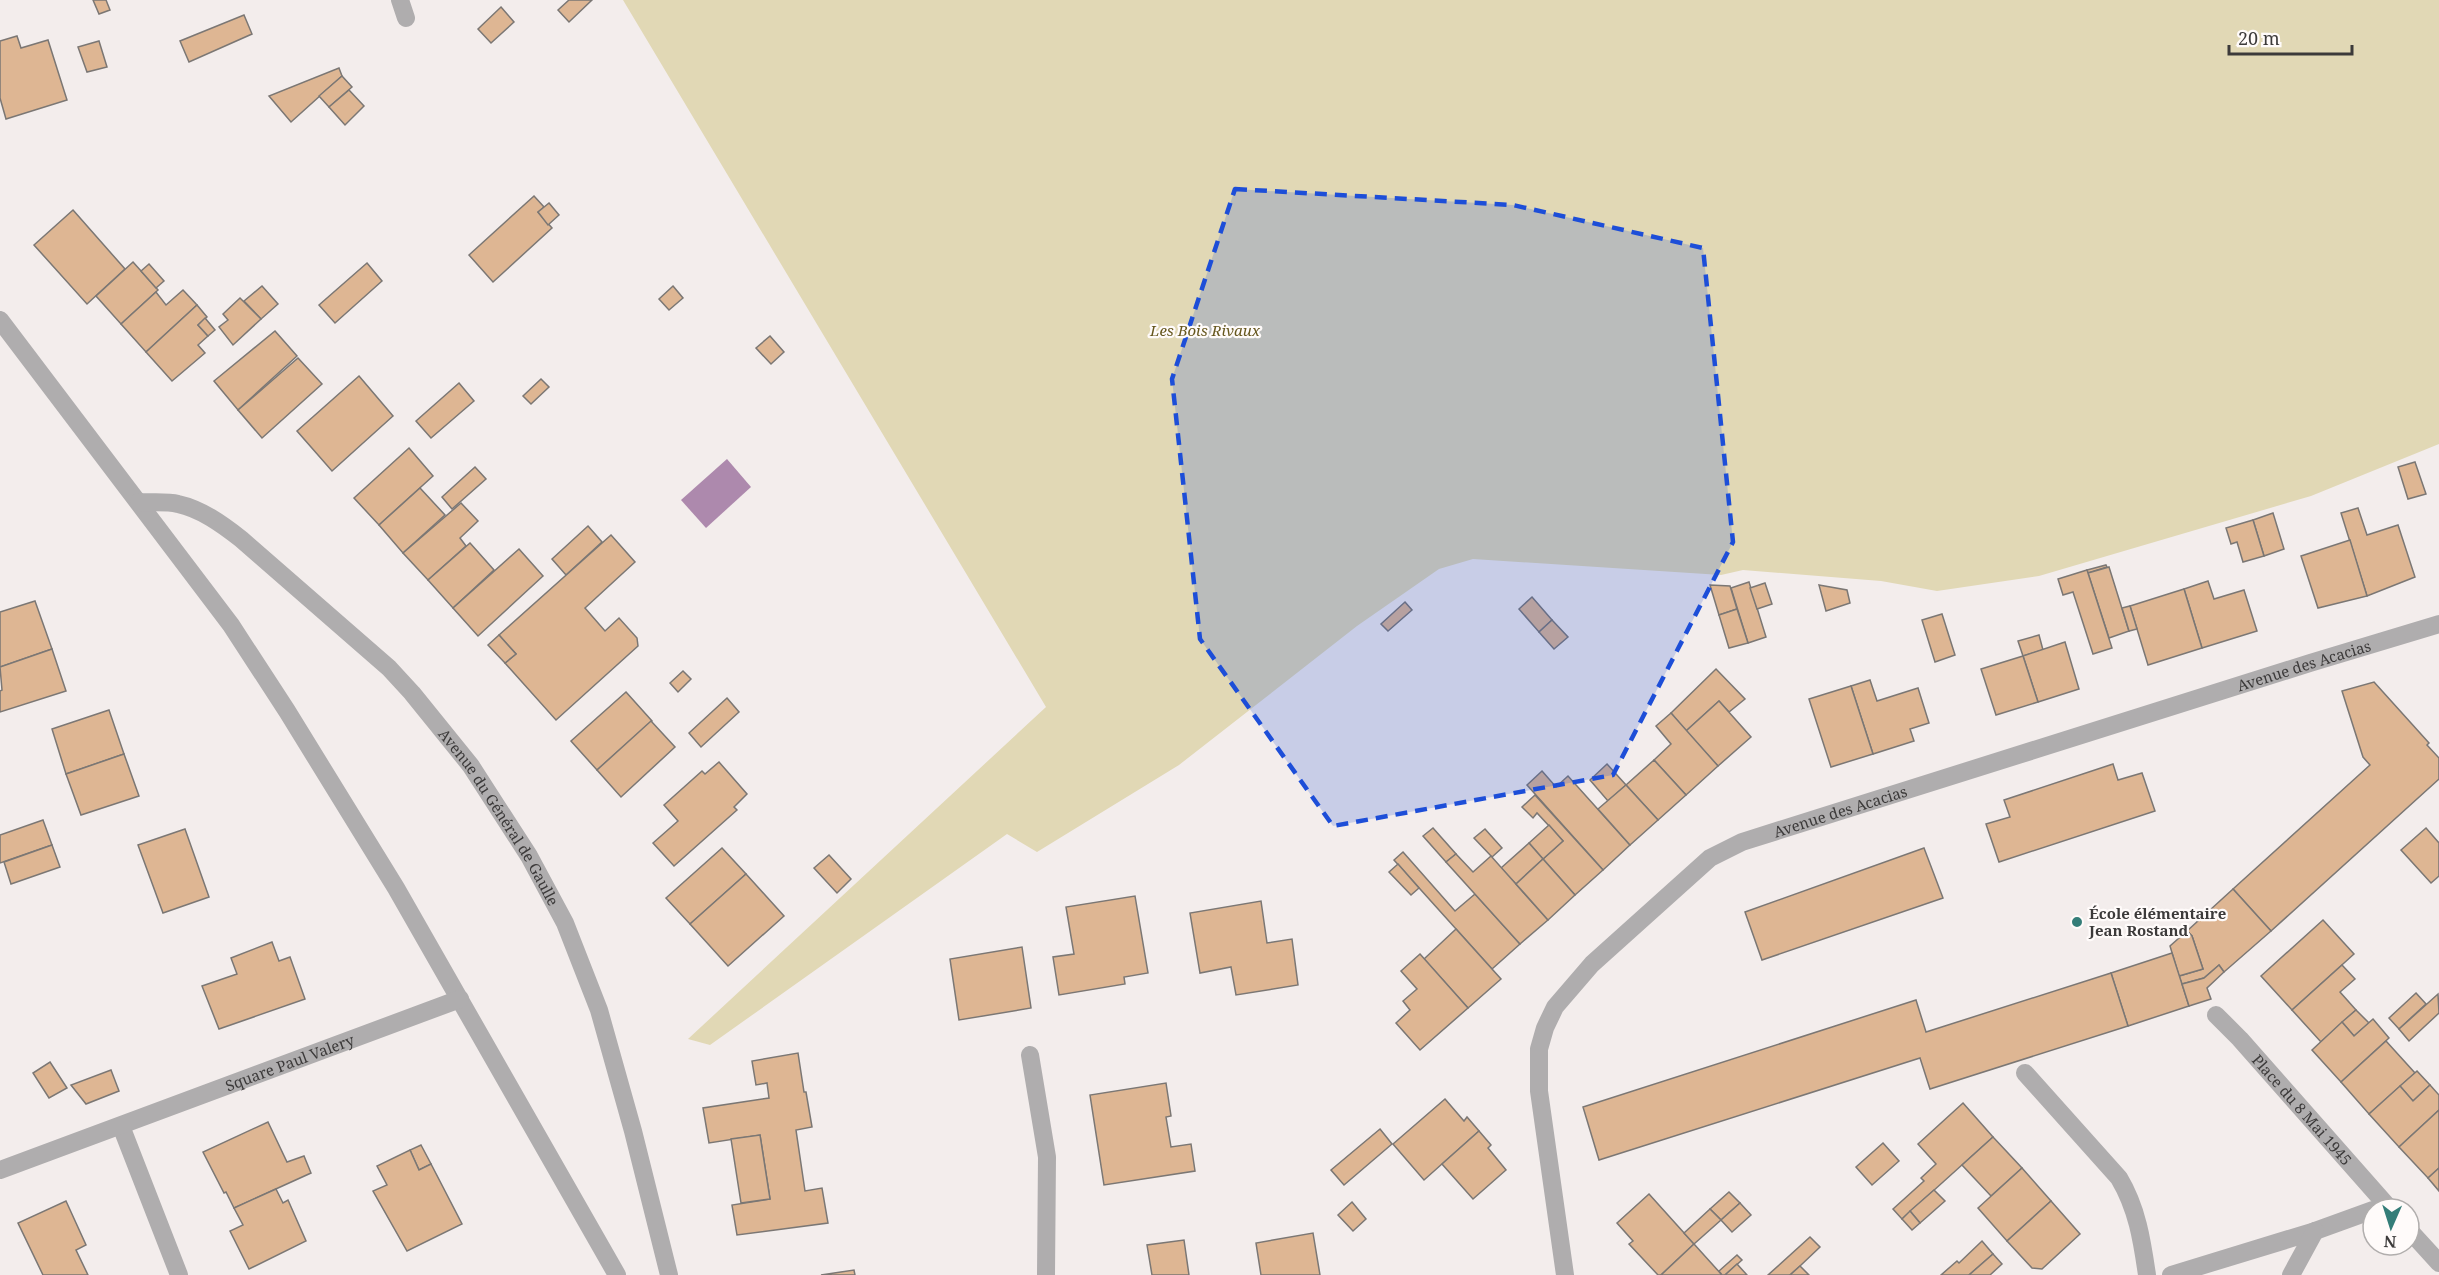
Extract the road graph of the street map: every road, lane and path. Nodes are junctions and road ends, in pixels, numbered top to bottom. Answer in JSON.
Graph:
{"nodes":[{"id":1,"x":400,"y":0,"type":"edge"},
{"id":2,"x":406,"y":18,"type":"dead end"},
{"id":3,"x":0,"y":320,"type":"edge"},
{"id":4,"x":139,"y":502,"type":"junction"},
{"id":5,"x":2437,"y":627,"type":"edge"},
{"id":6,"x":460,"y":999,"type":"junction"},
{"id":7,"x":2216,"y":1015,"type":"dead end"},
{"id":8,"x":1030,"y":1055,"type":"dead end"},
{"id":9,"x":2025,"y":1073,"type":"dead end"},
{"id":10,"x":121,"y":1126,"type":"junction"},
{"id":11,"x":0,"y":1170,"type":"edge"},
{"id":12,"x":2372,"y":1197,"type":"edge"},
{"id":13,"x":2361,"y":1215,"type":"edge"},
{"id":14,"x":2315,"y":1231,"type":"junction"},
{"id":15,"x":2421,"y":1243,"type":"edge"},
{"id":16,"x":2439,"y":1263,"type":"edge"},
{"id":17,"x":2201,"y":1271,"type":"edge"},
{"id":18,"x":178,"y":1275,"type":"edge"},
{"id":19,"x":617,"y":1275,"type":"edge"},
{"id":20,"x":669,"y":1275,"type":"edge"},
{"id":21,"x":1046,"y":1275,"type":"edge"},
{"id":22,"x":1565,"y":1275,"type":"edge"},
{"id":23,"x":2147,"y":1275,"type":"edge"},
{"id":24,"x":2171,"y":1275,"type":"edge"},
{"id":25,"x":2291,"y":1275,"type":"edge"}],
"edges":[{"from":1,"to":2,"type":"street"},
{"from":3,"to":4,"type":"street"},
{"from":4,"to":6,"type":"street"},
{"from":4,"to":20,"type":"street","name":"Avenue du Général de Gaulle"},
{"from":5,"to":22,"type":"street","name":"Avenue des Acacias"},
{"from":6,"to":10,"type":"street","name":"Square Paul Valery"},
{"from":6,"to":19,"type":"street"},
{"from":7,"to":12,"type":"street","name":"Place du 8 Mai 1945"},
{"from":8,"to":21,"type":"street"},
{"from":9,"to":23,"type":"street"},
{"from":10,"to":11,"type":"street","name":"Square Paul Valery"},
{"from":10,"to":18,"type":"street"},
{"from":13,"to":14,"type":"street","name":"Place du 8 Mai 1945"},
{"from":14,"to":17,"type":"street","name":"Place du 8 Mai 1945"},
{"from":14,"to":25,"type":"street"},
{"from":15,"to":16,"type":"street"},
{"from":17,"to":24,"type":"street","name":"Place du 8 Mai 1945"}]}
